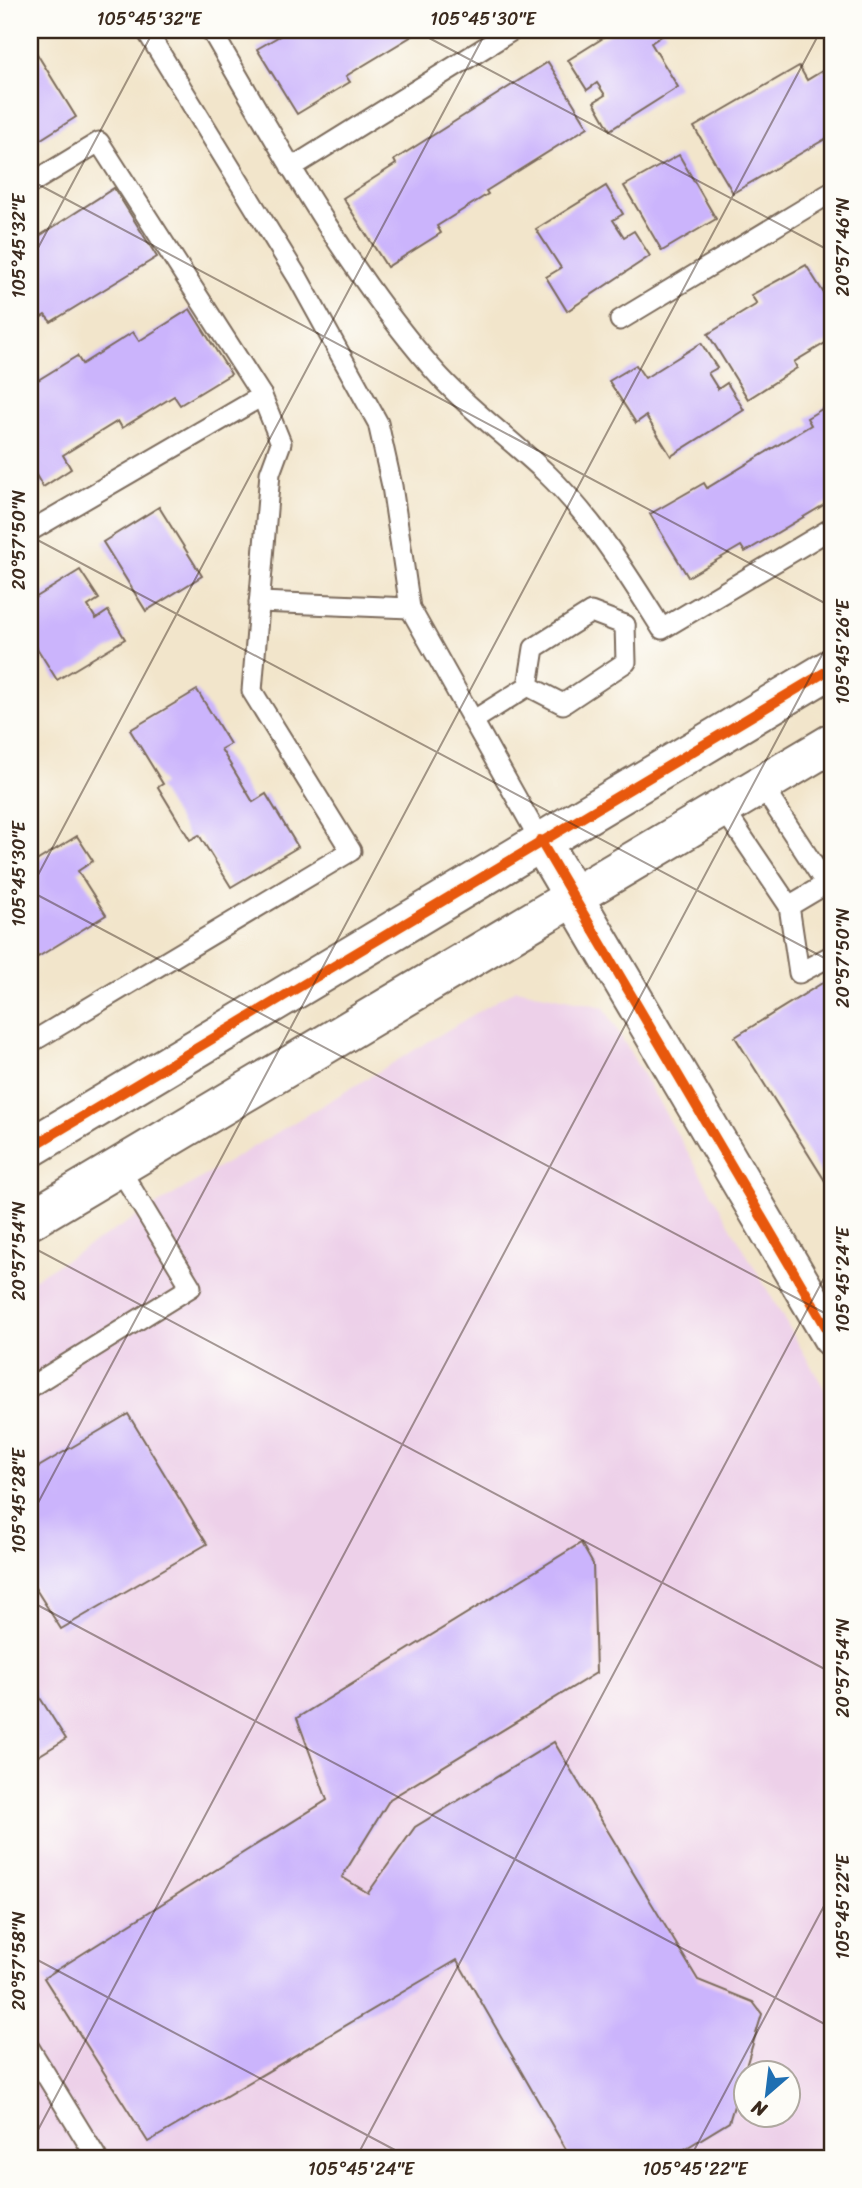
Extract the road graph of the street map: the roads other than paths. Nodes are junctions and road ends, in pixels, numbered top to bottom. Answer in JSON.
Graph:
{"nodes":[{"id":1,"x":146,"y":30,"type":"edge"},
{"id":2,"x":211,"y":30,"type":"edge"},
{"id":3,"x":513,"y":30,"type":"edge"},
{"id":4,"x":291,"y":168,"type":"junction"},
{"id":5,"x":30,"y":184,"type":"edge"},
{"id":6,"x":832,"y":192,"type":"edge"},
{"id":7,"x":620,"y":320,"type":"dead end"},
{"id":8,"x":262,"y":396,"type":"junction"},
{"id":9,"x":832,"y":528,"type":"edge"},
{"id":10,"x":30,"y":531,"type":"edge"},
{"id":11,"x":259,"y":602,"type":"junction"},
{"id":12,"x":410,"y":608,"type":"junction"},
{"id":13,"x":649,"y":609,"type":"junction"},
{"id":14,"x":625,"y":625,"type":"junction"},
{"id":15,"x":832,"y":668,"type":"edge"},
{"id":16,"x":528,"y":686,"type":"junction"},
{"id":17,"x":474,"y":720,"type":"junction"},
{"id":18,"x":832,"y":743,"type":"edge"},
{"id":19,"x":762,"y":786,"type":"junction"},
{"id":20,"x":723,"y":808,"type":"junction"},
{"id":21,"x":540,"y":840,"type":"junction"},
{"id":22,"x":572,"y":898,"type":"junction"},
{"id":23,"x":789,"y":906,"type":"junction"},
{"id":24,"x":831,"y":956,"type":"edge"},
{"id":25,"x":30,"y":1043,"type":"edge"},
{"id":26,"x":30,"y":1148,"type":"edge"},
{"id":27,"x":118,"y":1166,"type":"junction"},
{"id":28,"x":30,"y":1220,"type":"edge"},
{"id":29,"x":832,"y":1337,"type":"edge"},
{"id":30,"x":30,"y":1387,"type":"edge"},
{"id":31,"x":30,"y":2049,"type":"edge"},
{"id":32,"x":97,"y":2158,"type":"edge"}],
"edges":[{"from":1,"to":12,"type":"lane"},
{"from":2,"to":4,"type":"lane"},
{"from":3,"to":4,"type":"lane"},
{"from":4,"to":13,"type":"lane"},
{"from":5,"to":8,"type":"lane"},
{"from":6,"to":7,"type":"lane"},
{"from":8,"to":10,"type":"lane"},
{"from":8,"to":11,"type":"lane"},
{"from":9,"to":13,"type":"lane"},
{"from":11,"to":12,"type":"lane"},
{"from":11,"to":25,"type":"lane"},
{"from":12,"to":17,"type":"lane"},
{"from":13,"to":14,"type":"lane"},
{"from":14,"to":16,"type":"lane"},
{"from":14,"to":16,"type":"lane"},
{"from":15,"to":21,"type":"street"},
{"from":16,"to":17,"type":"lane"},
{"from":17,"to":21,"type":"lane"},
{"from":18,"to":19,"type":"street"},
{"from":19,"to":20,"type":"street"},
{"from":19,"to":23,"type":"lane"},
{"from":20,"to":22,"type":"street"},
{"from":20,"to":23,"type":"lane"},
{"from":21,"to":22,"type":"street"},
{"from":21,"to":26,"type":"street"},
{"from":22,"to":27,"type":"street"},
{"from":22,"to":29,"type":"street"},
{"from":23,"to":24,"type":"lane"},
{"from":27,"to":28,"type":"street"},
{"from":27,"to":30,"type":"lane"},
{"from":31,"to":32,"type":"lane"}]}
